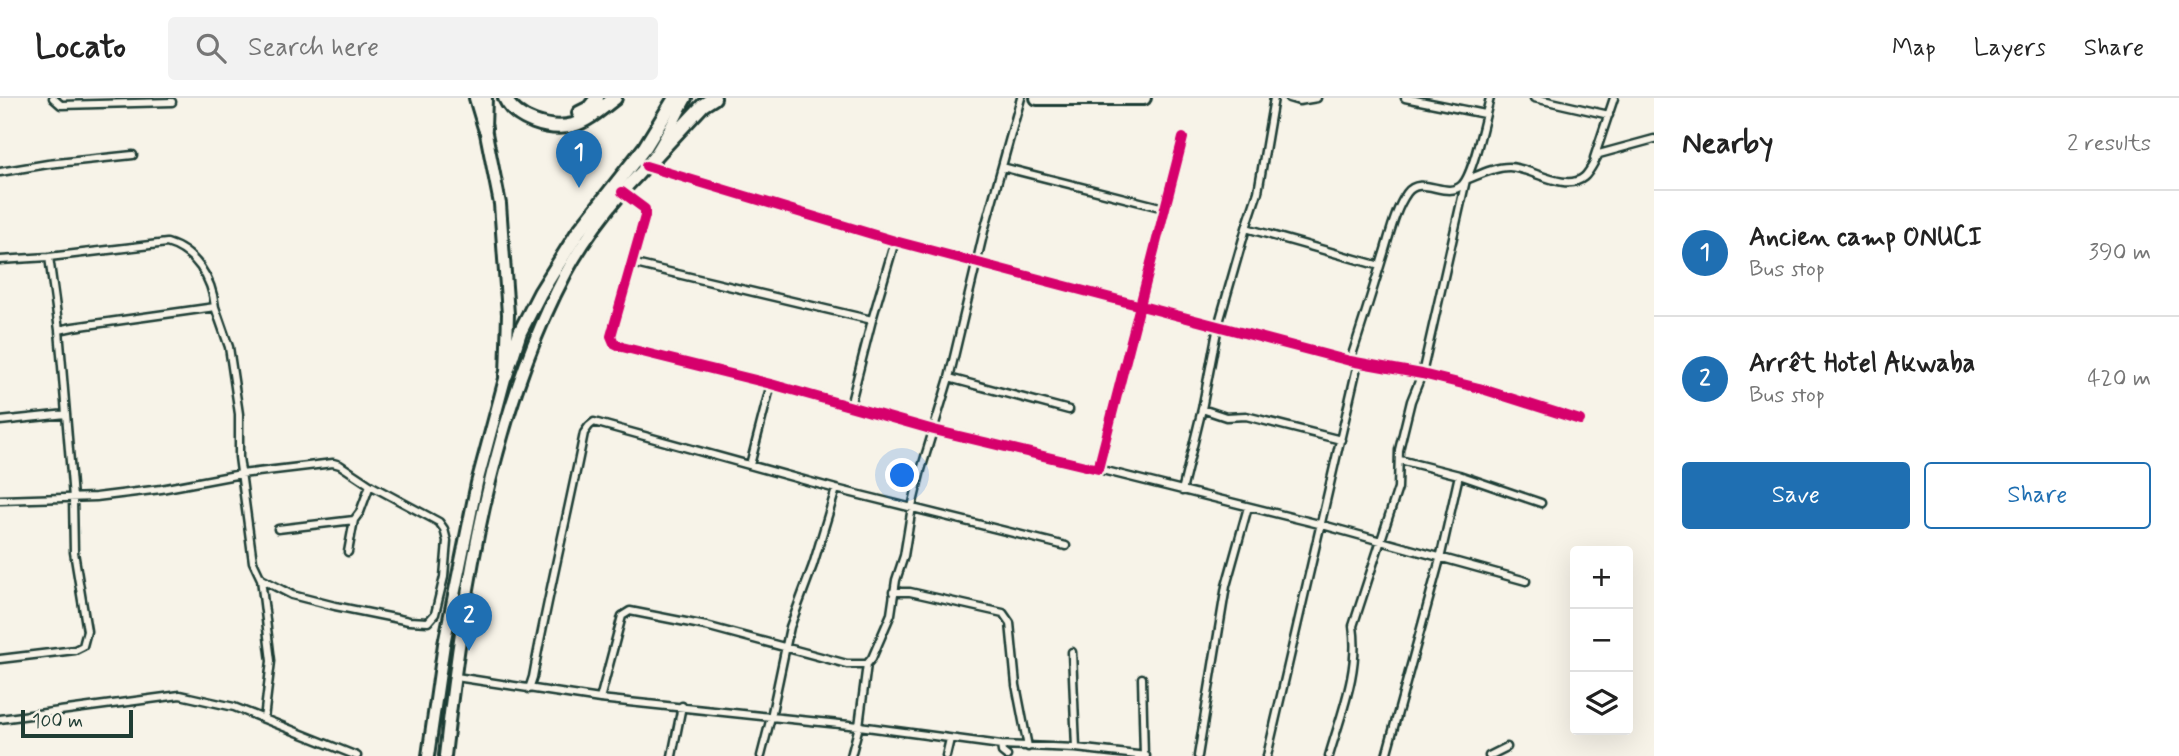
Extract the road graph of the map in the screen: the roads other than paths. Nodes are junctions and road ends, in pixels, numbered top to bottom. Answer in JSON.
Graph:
{"nodes":[{"id":1,"x":53,"y":98,"type":"edge"},
{"id":2,"x":476,"y":98,"type":"edge"},
{"id":3,"x":486,"y":98,"type":"edge"},
{"id":4,"x":505,"y":98,"type":"edge"},
{"id":5,"x":514,"y":98,"type":"edge"},
{"id":6,"x":597,"y":98,"type":"edge"},
{"id":7,"x":615,"y":98,"type":"edge"},
{"id":8,"x":675,"y":98,"type":"edge"},
{"id":9,"x":686,"y":98,"type":"edge"},
{"id":10,"x":714,"y":98,"type":"edge"},
{"id":11,"x":1021,"y":98,"type":"edge"},
{"id":12,"x":1037,"y":98,"type":"edge"},
{"id":13,"x":1144,"y":98,"type":"edge"},
{"id":14,"x":1274,"y":98,"type":"edge"},
{"id":15,"x":1289,"y":98,"type":"edge"},
{"id":16,"x":1317,"y":98,"type":"edge"},
{"id":17,"x":1405,"y":98,"type":"edge"},
{"id":18,"x":1534,"y":98,"type":"edge"},
{"id":19,"x":1614,"y":98,"type":"edge"},
{"id":20,"x":1491,"y":99,"type":"edge"},
{"id":21,"x":172,"y":102,"type":"dead end"},
{"id":22,"x":1485,"y":114,"type":"junction"},
{"id":23,"x":1609,"y":115,"type":"junction"},
{"id":24,"x":485,"y":128,"type":"junction"},
{"id":25,"x":1183,"y":138,"type":"dead end"},
{"id":26,"x":1654,"y":139,"type":"edge"},
{"id":27,"x":133,"y":155,"type":"dead end"},
{"id":28,"x":648,"y":163,"type":"junction"},
{"id":29,"x":1591,"y":166,"type":"junction"},
{"id":30,"x":1002,"y":167,"type":"junction"},
{"id":31,"x":0,"y":172,"type":"edge"},
{"id":32,"x":1466,"y":180,"type":"junction"},
{"id":33,"x":622,"y":192,"type":"junction"},
{"id":34,"x":1164,"y":208,"type":"junction"},
{"id":35,"x":1246,"y":228,"type":"junction"},
{"id":36,"x":895,"y":241,"type":"junction"},
{"id":37,"x":49,"y":257,"type":"junction"},
{"id":38,"x":0,"y":260,"type":"edge"},
{"id":39,"x":631,"y":263,"type":"junction"},
{"id":40,"x":976,"y":263,"type":"junction"},
{"id":41,"x":1380,"y":266,"type":"junction"},
{"id":42,"x":215,"y":307,"type":"junction"},
{"id":43,"x":1139,"y":307,"type":"junction"},
{"id":44,"x":872,"y":320,"type":"junction"},
{"id":45,"x":1218,"y":326,"type":"junction"},
{"id":46,"x":59,"y":330,"type":"junction"},
{"id":47,"x":1354,"y":362,"type":"junction"},
{"id":48,"x":1422,"y":374,"type":"junction"},
{"id":49,"x":506,"y":375,"type":"junction"},
{"id":50,"x":949,"y":378,"type":"junction"},
{"id":51,"x":771,"y":384,"type":"junction"},
{"id":52,"x":850,"y":406,"type":"junction"},
{"id":53,"x":1069,"y":410,"type":"dead end"},
{"id":54,"x":1202,"y":410,"type":"junction"},
{"id":55,"x":66,"y":414,"type":"junction"},
{"id":56,"x":1580,"y":420,"type":"dead end"},
{"id":57,"x":0,"y":421,"type":"edge"},
{"id":58,"x":934,"y":430,"type":"junction"},
{"id":59,"x":1340,"y":440,"type":"junction"},
{"id":60,"x":1400,"y":460,"type":"junction"},
{"id":61,"x":750,"y":465,"type":"junction"},
{"id":62,"x":1098,"y":469,"type":"junction"},
{"id":63,"x":241,"y":474,"type":"junction"},
{"id":64,"x":1459,"y":475,"type":"junction"},
{"id":65,"x":370,"y":485,"type":"junction"},
{"id":66,"x":836,"y":489,"type":"junction"},
{"id":67,"x":1182,"y":491,"type":"junction"},
{"id":68,"x":73,"y":499,"type":"junction"},
{"id":69,"x":0,"y":500,"type":"edge"},
{"id":70,"x":1541,"y":503,"type":"dead end"},
{"id":71,"x":912,"y":507,"type":"junction"},
{"id":72,"x":1248,"y":507,"type":"junction"},
{"id":73,"x":354,"y":520,"type":"junction"},
{"id":74,"x":1319,"y":524,"type":"junction"},
{"id":75,"x":278,"y":529,"type":"dead end"},
{"id":76,"x":1380,"y":542,"type":"junction"},
{"id":77,"x":1066,"y":547,"type":"dead end"},
{"id":78,"x":348,"y":552,"type":"dead end"},
{"id":79,"x":1440,"y":559,"type":"junction"},
{"id":80,"x":261,"y":579,"type":"junction"},
{"id":81,"x":1526,"y":581,"type":"dead end"},
{"id":82,"x":893,"y":592,"type":"junction"},
{"id":83,"x":786,"y":647,"type":"junction"},
{"id":84,"x":1072,"y":652,"type":"dead end"},
{"id":85,"x":0,"y":659,"type":"edge"},
{"id":86,"x":867,"y":664,"type":"junction"},
{"id":87,"x":456,"y":677,"type":"junction"},
{"id":88,"x":1142,"y":678,"type":"dead end"},
{"id":89,"x":529,"y":689,"type":"junction"},
{"id":90,"x":600,"y":699,"type":"junction"},
{"id":91,"x":682,"y":706,"type":"junction"},
{"id":92,"x":771,"y":717,"type":"junction"},
{"id":93,"x":0,"y":719,"type":"edge"},
{"id":94,"x":264,"y":719,"type":"junction"},
{"id":95,"x":859,"y":726,"type":"junction"},
{"id":96,"x":950,"y":739,"type":"junction"},
{"id":97,"x":1001,"y":745,"type":"junction"},
{"id":98,"x":1028,"y":747,"type":"junction"},
{"id":99,"x":1507,"y":747,"type":"dead end"},
{"id":100,"x":1076,"y":748,"type":"junction"},
{"id":101,"x":357,"y":756,"type":"edge"},
{"id":102,"x":428,"y":756,"type":"edge"},
{"id":103,"x":445,"y":756,"type":"edge"},
{"id":104,"x":672,"y":756,"type":"edge"},
{"id":105,"x":761,"y":756,"type":"edge"},
{"id":106,"x":851,"y":756,"type":"edge"},
{"id":107,"x":946,"y":756,"type":"edge"},
{"id":108,"x":1007,"y":756,"type":"edge"},
{"id":109,"x":1145,"y":756,"type":"edge"},
{"id":110,"x":1198,"y":756,"type":"edge"},
{"id":111,"x":1267,"y":756,"type":"edge"},
{"id":112,"x":1329,"y":756,"type":"edge"},
{"id":113,"x":1386,"y":756,"type":"edge"},
{"id":114,"x":1489,"y":756,"type":"edge"}],
"edges":[{"from":1,"to":21,"type":"street"},
{"from":2,"to":24,"type":"highway"},
{"from":3,"to":24,"type":"main road"},
{"from":4,"to":7,"type":"highway"},
{"from":5,"to":6,"type":"highway"},
{"from":8,"to":49,"type":"highway"},
{"from":9,"to":28,"type":"main road"},
{"from":10,"to":28,"type":"highway"},
{"from":11,"to":30,"type":"street"},
{"from":12,"to":13,"type":"highway"},
{"from":14,"to":35,"type":"street"},
{"from":15,"to":16,"type":"street"},
{"from":17,"to":22,"type":"street"},
{"from":18,"to":23,"type":"street"},
{"from":19,"to":23,"type":"street"},
{"from":20,"to":22,"type":"street"},
{"from":22,"to":32,"type":"street"},
{"from":23,"to":29,"type":"street"},
{"from":24,"to":49,"type":"main road"},
{"from":25,"to":34,"type":"street"},
{"from":26,"to":29,"type":"street"},
{"from":27,"to":31,"type":"street"},
{"from":28,"to":33,"type":"main road"},
{"from":28,"to":36,"type":"street"},
{"from":29,"to":32,"type":"street"},
{"from":30,"to":34,"type":"street"},
{"from":30,"to":40,"type":"street"},
{"from":32,"to":41,"type":"street"},
{"from":32,"to":48,"type":"street"},
{"from":33,"to":39,"type":"street"},
{"from":33,"to":87,"type":"main road"},
{"from":34,"to":43,"type":"street"},
{"from":35,"to":41,"type":"street"},
{"from":35,"to":45,"type":"street"},
{"from":36,"to":40,"type":"street"},
{"from":36,"to":44,"type":"street"},
{"from":37,"to":38,"type":"street"},
{"from":37,"to":42,"type":"street"},
{"from":37,"to":46,"type":"street"},
{"from":39,"to":44,"type":"street"},
{"from":39,"to":51,"type":"street"},
{"from":40,"to":43,"type":"street"},
{"from":40,"to":50,"type":"street"},
{"from":41,"to":47,"type":"street"},
{"from":42,"to":46,"type":"street"},
{"from":42,"to":63,"type":"street"},
{"from":43,"to":45,"type":"street"},
{"from":43,"to":62,"type":"street"},
{"from":44,"to":52,"type":"street"},
{"from":45,"to":47,"type":"street"},
{"from":45,"to":54,"type":"street"},
{"from":46,"to":55,"type":"street"},
{"from":47,"to":48,"type":"street"},
{"from":47,"to":59,"type":"street"},
{"from":48,"to":56,"type":"street"},
{"from":48,"to":60,"type":"street"},
{"from":49,"to":102,"type":"main road"},
{"from":50,"to":53,"type":"street"},
{"from":50,"to":58,"type":"street"},
{"from":51,"to":52,"type":"street"},
{"from":51,"to":61,"type":"street"},
{"from":52,"to":58,"type":"street"},
{"from":54,"to":59,"type":"street"},
{"from":54,"to":67,"type":"street"},
{"from":55,"to":57,"type":"street"},
{"from":55,"to":68,"type":"street"},
{"from":58,"to":62,"type":"street"},
{"from":58,"to":71,"type":"street"},
{"from":59,"to":74,"type":"street"},
{"from":60,"to":64,"type":"street"},
{"from":60,"to":76,"type":"street"},
{"from":61,"to":66,"type":"street"},
{"from":61,"to":89,"type":"street"},
{"from":62,"to":67,"type":"street"},
{"from":63,"to":65,"type":"street"},
{"from":63,"to":68,"type":"street"},
{"from":63,"to":80,"type":"street"},
{"from":64,"to":70,"type":"street"},
{"from":64,"to":79,"type":"street"},
{"from":65,"to":73,"type":"street"},
{"from":65,"to":80,"type":"street"},
{"from":66,"to":71,"type":"street"},
{"from":66,"to":83,"type":"street"},
{"from":67,"to":72,"type":"street"},
{"from":68,"to":69,"type":"street"},
{"from":68,"to":85,"type":"street"},
{"from":71,"to":77,"type":"street"},
{"from":71,"to":82,"type":"street"},
{"from":72,"to":74,"type":"street"},
{"from":72,"to":110,"type":"street"},
{"from":73,"to":75,"type":"street"},
{"from":73,"to":78,"type":"street"},
{"from":74,"to":76,"type":"street"},
{"from":74,"to":111,"type":"street"},
{"from":76,"to":79,"type":"street"},
{"from":76,"to":112,"type":"street"},
{"from":79,"to":81,"type":"street"},
{"from":79,"to":113,"type":"street"},
{"from":80,"to":94,"type":"street"},
{"from":82,"to":86,"type":"street"},
{"from":82,"to":98,"type":"street"},
{"from":83,"to":86,"type":"street"},
{"from":83,"to":90,"type":"street"},
{"from":83,"to":92,"type":"street"},
{"from":84,"to":100,"type":"street"},
{"from":86,"to":95,"type":"street"},
{"from":87,"to":89,"type":"street"},
{"from":87,"to":103,"type":"main road"},
{"from":88,"to":109,"type":"street"},
{"from":89,"to":90,"type":"street"},
{"from":90,"to":91,"type":"street"},
{"from":91,"to":92,"type":"street"},
{"from":91,"to":104,"type":"street"},
{"from":92,"to":95,"type":"street"},
{"from":92,"to":105,"type":"street"},
{"from":93,"to":94,"type":"street"},
{"from":94,"to":101,"type":"street"},
{"from":95,"to":96,"type":"street"},
{"from":95,"to":106,"type":"street"},
{"from":96,"to":97,"type":"street"},
{"from":96,"to":107,"type":"street"},
{"from":97,"to":98,"type":"street"},
{"from":97,"to":108,"type":"street"},
{"from":98,"to":100,"type":"street"},
{"from":99,"to":114,"type":"street"},
{"from":100,"to":109,"type":"street"}]}
